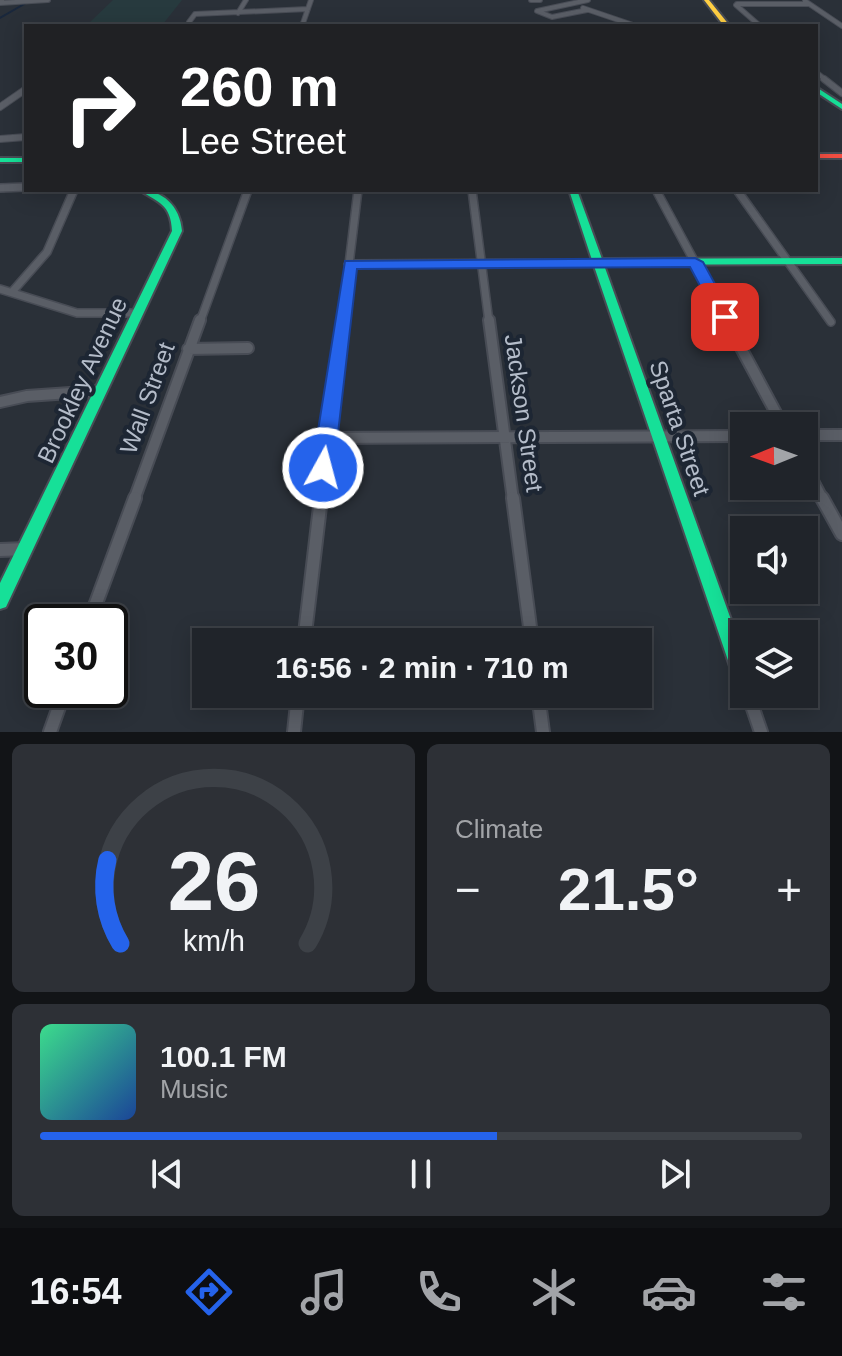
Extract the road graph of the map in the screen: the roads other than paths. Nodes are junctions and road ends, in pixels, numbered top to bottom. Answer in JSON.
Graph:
{"nodes":[{"id":1,"x":48,"y":0,"type":"edge"},
{"id":2,"x":246,"y":0,"type":"edge"},
{"id":3,"x":311,"y":0,"type":"edge"},
{"id":4,"x":531,"y":0,"type":"edge"},
{"id":5,"x":540,"y":0,"type":"edge"},
{"id":6,"x":562,"y":0,"type":"edge"},
{"id":7,"x":588,"y":0,"type":"edge"},
{"id":8,"x":700,"y":0,"type":"edge"},
{"id":9,"x":706,"y":0,"type":"edge"},
{"id":10,"x":803,"y":0,"type":"edge"},
{"id":11,"x":0,"y":3,"type":"edge"},
{"id":12,"x":571,"y":4,"type":"junction"},
{"id":13,"x":809,"y":4,"type":"junction"},
{"id":14,"x":308,"y":9,"type":"junction"},
{"id":15,"x":587,"y":10,"type":"junction"},
{"id":16,"x":238,"y":13,"type":"junction"},
{"id":17,"x":189,"y":22,"type":"dead end"},
{"id":18,"x":303,"y":24,"type":"edge"},
{"id":19,"x":630,"y":24,"type":"edge"},
{"id":20,"x":718,"y":24,"type":"edge"},
{"id":21,"x":725,"y":24,"type":"edge"},
{"id":22,"x":758,"y":24,"type":"edge"},
{"id":23,"x":842,"y":26,"type":"edge"},
{"id":24,"x":818,"y":74,"type":"edge"},
{"id":25,"x":24,"y":92,"type":"edge"},
{"id":26,"x":818,"y":93,"type":"edge"},
{"id":27,"x":842,"y":93,"type":"edge"},
{"id":28,"x":0,"y":107,"type":"edge"},
{"id":29,"x":842,"y":108,"type":"edge"},
{"id":30,"x":24,"y":137,"type":"edge"},
{"id":31,"x":0,"y":139,"type":"edge"},
{"id":32,"x":818,"y":156,"type":"edge"},
{"id":33,"x":842,"y":156,"type":"edge"},
{"id":34,"x":0,"y":160,"type":"edge"},
{"id":35,"x":24,"y":160,"type":"edge"},
{"id":36,"x":24,"y":187,"type":"edge"},
{"id":37,"x":0,"y":188,"type":"edge"},
{"id":38,"x":73,"y":192,"type":"edge"},
{"id":39,"x":147,"y":192,"type":"edge"},
{"id":40,"x":247,"y":192,"type":"edge"},
{"id":41,"x":358,"y":192,"type":"edge"},
{"id":42,"x":472,"y":192,"type":"edge"},
{"id":43,"x":574,"y":192,"type":"edge"},
{"id":44,"x":657,"y":192,"type":"edge"},
{"id":45,"x":738,"y":192,"type":"edge"},
{"id":46,"x":842,"y":261,"type":"edge"},
{"id":47,"x":695,"y":262,"type":"junction"},
{"id":48,"x":788,"y":262,"type":"junction"},
{"id":49,"x":482,"y":263,"type":"junction"},
{"id":50,"x":599,"y":263,"type":"junction"},
{"id":51,"x":350,"y":264,"type":"junction"},
{"id":52,"x":0,"y":289,"type":"edge"},
{"id":53,"x":12,"y":292,"type":"junction"},
{"id":54,"x":136,"y":313,"type":"junction"},
{"id":55,"x":831,"y":322,"type":"dead end"},
{"id":56,"x":248,"y":348,"type":"dead end"},
{"id":57,"x":188,"y":349,"type":"junction"},
{"id":58,"x":99,"y":391,"type":"junction"},
{"id":59,"x":0,"y":402,"type":"edge"},
{"id":60,"x":775,"y":412,"type":"edge"},
{"id":61,"x":818,"y":435,"type":"edge"},
{"id":62,"x":842,"y":435,"type":"edge"},
{"id":63,"x":661,"y":436,"type":"junction"},
{"id":64,"x":730,"y":436,"type":"edge"},
{"id":65,"x":506,"y":437,"type":"junction"},
{"id":66,"x":326,"y":438,"type":"junction"},
{"id":67,"x":818,"y":490,"type":"edge"},
{"id":68,"x":842,"y":534,"type":"edge"},
{"id":69,"x":26,"y":549,"type":"junction"},
{"id":70,"x":0,"y":550,"type":"edge"},
{"id":71,"x":0,"y":601,"type":"edge"},
{"id":72,"x":96,"y":604,"type":"edge"},
{"id":73,"x":306,"y":628,"type":"edge"},
{"id":74,"x":530,"y":628,"type":"edge"},
{"id":75,"x":730,"y":640,"type":"edge"},
{"id":76,"x":59,"y":708,"type":"edge"},
{"id":77,"x":297,"y":708,"type":"edge"},
{"id":78,"x":540,"y":708,"type":"edge"},
{"id":79,"x":753,"y":708,"type":"edge"},
{"id":80,"x":50,"y":732,"type":"edge"},
{"id":81,"x":294,"y":732,"type":"edge"},
{"id":82,"x":543,"y":732,"type":"edge"},
{"id":83,"x":761,"y":732,"type":"edge"}],
"edges":[{"from":1,"to":11,"type":"street"},
{"from":2,"to":16,"type":"street"},
{"from":3,"to":14,"type":"street"},
{"from":4,"to":5,"type":"street"},
{"from":6,"to":12,"type":"street"},
{"from":7,"to":12,"type":"street"},
{"from":8,"to":20,"type":"street"},
{"from":9,"to":21,"type":"street"},
{"from":10,"to":13,"type":"street"},
{"from":12,"to":15,"type":"street"},
{"from":12,"to":15,"type":"street"},
{"from":13,"to":22,"type":"street"},
{"from":13,"to":23,"type":"street"},
{"from":14,"to":16,"type":"street"},
{"from":14,"to":18,"type":"street"},
{"from":15,"to":19,"type":"street"},
{"from":16,"to":17,"type":"street"},
{"from":24,"to":27,"type":"street"},
{"from":25,"to":28,"type":"street"},
{"from":26,"to":29,"type":"street"},
{"from":30,"to":31,"type":"street"},
{"from":32,"to":33,"type":"street"},
{"from":34,"to":35,"type":"street"},
{"from":36,"to":37,"type":"street"},
{"from":38,"to":53,"type":"street"},
{"from":39,"to":54,"type":"street","name":"Brookley Avenue"},
{"from":40,"to":57,"type":"street","name":"Wall Street"},
{"from":41,"to":51,"type":"street"},
{"from":42,"to":49,"type":"street","name":"Jackson Street"},
{"from":43,"to":50,"type":"street","name":"Sparta Street"},
{"from":44,"to":47,"type":"street"},
{"from":45,"to":48,"type":"street"},
{"from":46,"to":48,"type":"street"},
{"from":47,"to":48,"type":"street"},
{"from":47,"to":50,"type":"street"},
{"from":47,"to":60,"type":"street"},
{"from":48,"to":55,"type":"street"},
{"from":49,"to":50,"type":"street"},
{"from":49,"to":51,"type":"street"},
{"from":49,"to":65,"type":"street","name":"Jackson Street"},
{"from":50,"to":63,"type":"street","name":"Sparta Street"},
{"from":51,"to":66,"type":"street"},
{"from":52,"to":53,"type":"street"},
{"from":53,"to":54,"type":"street"},
{"from":54,"to":58,"type":"street","name":"Brookley Avenue"},
{"from":56,"to":57,"type":"street"},
{"from":57,"to":72,"type":"street","name":"Wall Street"},
{"from":58,"to":59,"type":"street"},
{"from":58,"to":69,"type":"street","name":"Brookley Avenue"},
{"from":61,"to":62,"type":"street"},
{"from":63,"to":64,"type":"street"},
{"from":63,"to":65,"type":"street"},
{"from":63,"to":75,"type":"street","name":"Sparta Street"},
{"from":65,"to":66,"type":"street"},
{"from":65,"to":74,"type":"street","name":"Jackson Street"},
{"from":66,"to":73,"type":"street"},
{"from":67,"to":68,"type":"street"},
{"from":69,"to":70,"type":"street"},
{"from":69,"to":71,"type":"street","name":"Brookley Avenue"},
{"from":76,"to":80,"type":"street"},
{"from":77,"to":81,"type":"street"},
{"from":78,"to":82,"type":"street"},
{"from":79,"to":83,"type":"street"}]}
